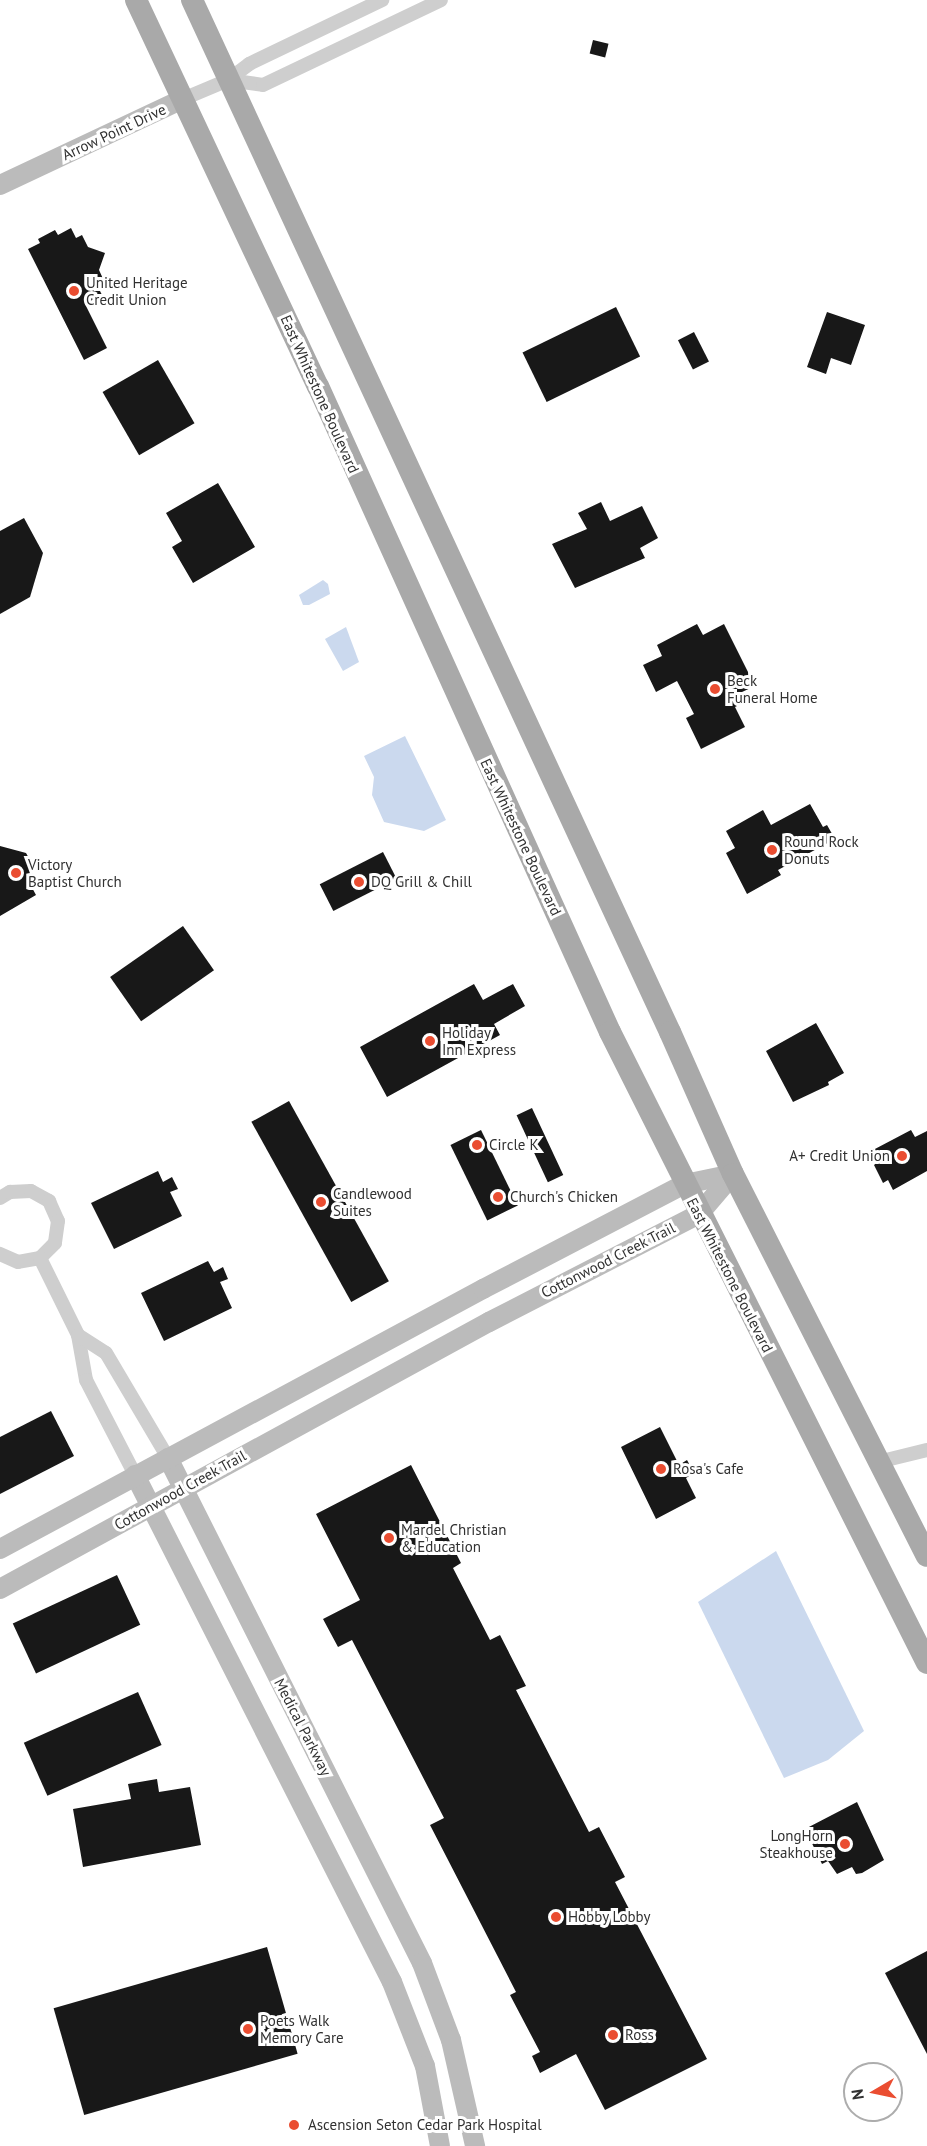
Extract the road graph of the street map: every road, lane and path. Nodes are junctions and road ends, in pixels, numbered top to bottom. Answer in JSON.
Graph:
{"nodes":[{"id":1,"x":136,"y":0,"type":"edge"},
{"id":2,"x":192,"y":0,"type":"edge"},
{"id":3,"x":382,"y":0,"type":"edge"},
{"id":4,"x":441,"y":0,"type":"edge"},
{"id":5,"x":228,"y":80,"type":"junction"},
{"id":6,"x":183,"y":99,"type":"junction"},
{"id":7,"x":0,"y":185,"type":"edge"},
{"id":8,"x":733,"y":1173,"type":"junction"},
{"id":9,"x":685,"y":1185,"type":"junction"},
{"id":10,"x":0,"y":1198,"type":"edge"},
{"id":11,"x":699,"y":1214,"type":"junction"},
{"id":12,"x":0,"y":1254,"type":"edge"},
{"id":13,"x":40,"y":1258,"type":"junction"},
{"id":14,"x":78,"y":1335,"type":"junction"},
{"id":15,"x":927,"y":1450,"type":"edge"},
{"id":16,"x":168,"y":1458,"type":"junction"},
{"id":17,"x":878,"y":1462,"type":"junction"},
{"id":18,"x":135,"y":1475,"type":"junction"},
{"id":19,"x":183,"y":1489,"type":"junction"},
{"id":20,"x":152,"y":1506,"type":"junction"},
{"id":21,"x":0,"y":1549,"type":"edge"},
{"id":22,"x":927,"y":1556,"type":"edge"},
{"id":23,"x":0,"y":1589,"type":"edge"},
{"id":24,"x":927,"y":1664,"type":"edge"},
{"id":25,"x":392,"y":1903,"type":"junction"},
{"id":26,"x":360,"y":1917,"type":"junction"},
{"id":27,"x":440,"y":2146,"type":"edge"},
{"id":28,"x":475,"y":2146,"type":"edge"}],
"edges":[{"from":1,"to":6,"type":"main road","name":"East Whitestone Boulevard"},
{"from":2,"to":5,"type":"main road"},
{"from":3,"to":5,"type":"street","name":"Arrow Point Drive"},
{"from":4,"to":5,"type":"street"},
{"from":5,"to":6,"type":"street","name":"Arrow Point Drive"},
{"from":5,"to":8,"type":"main road"},
{"from":6,"to":7,"type":"street","name":"Arrow Point Drive"},
{"from":6,"to":9,"type":"main road","name":"East Whitestone Boulevard"},
{"from":8,"to":9,"type":"street","name":"Cottonwood Creek Trail"},
{"from":8,"to":11,"type":"street","name":"Cottonwood Creek Trail"},
{"from":8,"to":17,"type":"main road"},
{"from":9,"to":11,"type":"main road","name":"East Whitestone Boulevard"},
{"from":9,"to":16,"type":"street","name":"Cottonwood Creek Trail"},
{"from":10,"to":13,"type":"street"},
{"from":11,"to":19,"type":"street","name":"Cottonwood Creek Trail"},
{"from":11,"to":24,"type":"main road","name":"East Whitestone Boulevard"},
{"from":12,"to":13,"type":"street"},
{"from":13,"to":14,"type":"street"},
{"from":14,"to":16,"type":"street","name":"Medical Parkway"},
{"from":14,"to":18,"type":"street"},
{"from":15,"to":17,"type":"street"},
{"from":16,"to":18,"type":"street","name":"Cottonwood Creek Trail"},
{"from":16,"to":19,"type":"street","name":"Medical Parkway"},
{"from":17,"to":22,"type":"main road"},
{"from":18,"to":20,"type":"street"},
{"from":18,"to":21,"type":"street","name":"Cottonwood Creek Trail"},
{"from":19,"to":20,"type":"street","name":"Cottonwood Creek Trail"},
{"from":19,"to":25,"type":"street","name":"Medical Parkway"},
{"from":20,"to":23,"type":"street","name":"Cottonwood Creek Trail"},
{"from":20,"to":26,"type":"street"},
{"from":25,"to":26,"type":"street"},
{"from":25,"to":28,"type":"street","name":"Medical Parkway"},
{"from":26,"to":27,"type":"street"}]}
